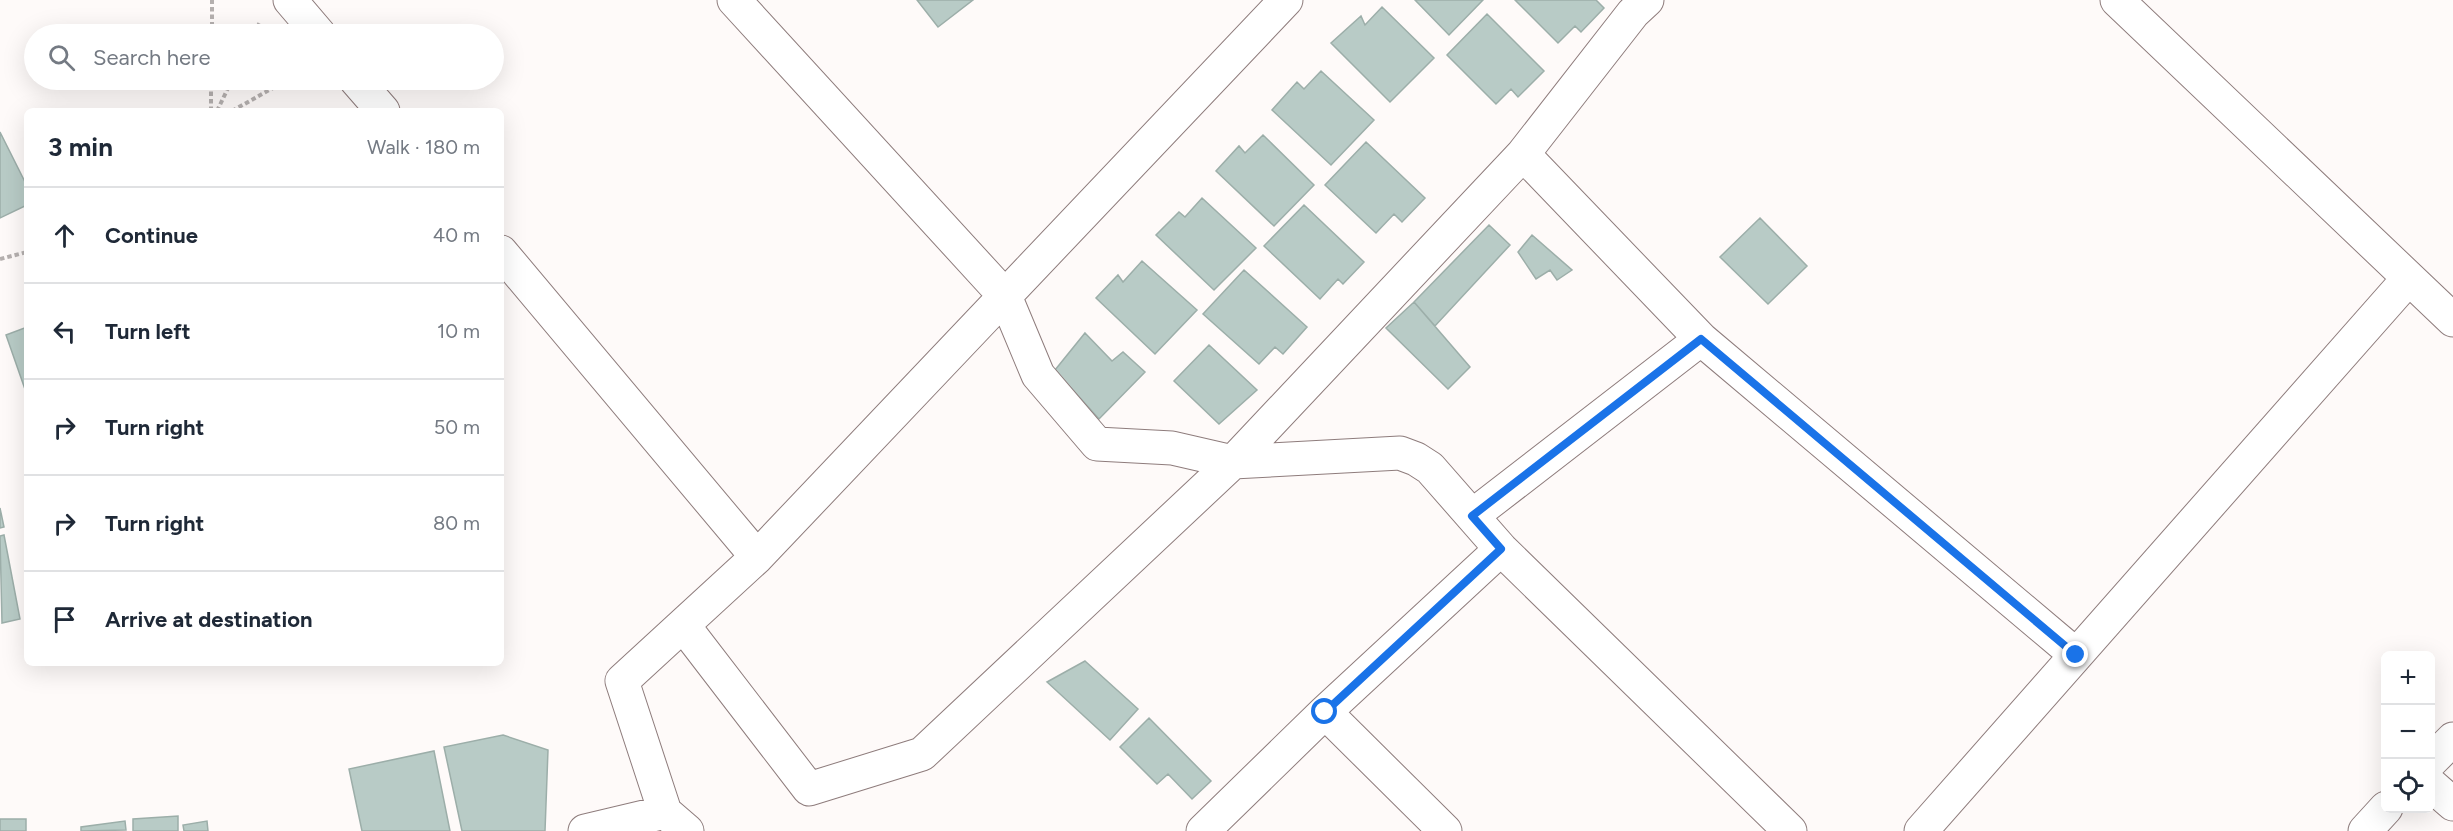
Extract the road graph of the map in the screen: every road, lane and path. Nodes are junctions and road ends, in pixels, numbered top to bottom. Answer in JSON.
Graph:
{"nodes":[{"id":1,"x":212,"y":0,"type":"edge"},
{"id":2,"x":290,"y":0,"type":"edge"},
{"id":3,"x":734,"y":0,"type":"edge"},
{"id":4,"x":1286,"y":0,"type":"edge"},
{"id":5,"x":1647,"y":0,"type":"edge"},
{"id":6,"x":2117,"y":0,"type":"edge"},
{"id":7,"x":212,"y":24,"type":"edge"},
{"id":8,"x":310,"y":24,"type":"edge"},
{"id":9,"x":211,"y":90,"type":"edge"},
{"id":10,"x":227,"y":90,"type":"edge"},
{"id":11,"x":269,"y":90,"type":"edge"},
{"id":12,"x":365,"y":90,"type":"edge"},
{"id":13,"x":211,"y":108,"type":"edge"},
{"id":14,"x":218,"y":108,"type":"edge"},
{"id":15,"x":237,"y":108,"type":"edge"},
{"id":16,"x":380,"y":108,"type":"edge"},
{"id":17,"x":1523,"y":154,"type":"junction"},
{"id":18,"x":24,"y":253,"type":"edge"},
{"id":19,"x":504,"y":256,"type":"edge"},
{"id":20,"x":0,"y":259,"type":"edge"},
{"id":21,"x":2409,"y":278,"type":"junction"},
{"id":22,"x":1005,"y":296,"type":"junction"},
{"id":23,"x":2453,"y":320,"type":"edge"},
{"id":24,"x":1701,"y":339,"type":"junction"},
{"id":25,"x":1233,"y":462,"type":"junction"},
{"id":26,"x":1472,"y":516,"type":"junction"},
{"id":27,"x":1501,"y":549,"type":"junction"},
{"id":28,"x":757,"y":557,"type":"junction"},
{"id":29,"x":683,"y":625,"type":"junction"},
{"id":30,"x":2076,"y":655,"type":"junction"},
{"id":31,"x":1325,"y":712,"type":"junction"},
{"id":32,"x":2453,"y":739,"type":"edge"},
{"id":33,"x":2433,"y":759,"type":"edge"},
{"id":34,"x":2435,"y":788,"type":"edge"},
{"id":35,"x":2453,"y":804,"type":"edge"},
{"id":36,"x":2381,"y":813,"type":"edge"},
{"id":37,"x":676,"y":821,"type":"edge"},
{"id":38,"x":585,"y":831,"type":"edge"},
{"id":39,"x":1203,"y":831,"type":"edge"},
{"id":40,"x":1445,"y":831,"type":"edge"},
{"id":41,"x":1790,"y":831,"type":"edge"},
{"id":42,"x":1921,"y":831,"type":"edge"},
{"id":43,"x":2365,"y":831,"type":"edge"}],
"edges":[{"from":1,"to":7,"type":"path"},
{"from":2,"to":8,"type":"street"},
{"from":3,"to":22,"type":"street"},
{"from":4,"to":22,"type":"street"},
{"from":5,"to":17,"type":"street"},
{"from":6,"to":21,"type":"street"},
{"from":9,"to":13,"type":"path"},
{"from":10,"to":14,"type":"path"},
{"from":11,"to":15,"type":"path"},
{"from":12,"to":16,"type":"street"},
{"from":17,"to":24,"type":"street"},
{"from":17,"to":25,"type":"street"},
{"from":18,"to":20,"type":"path"},
{"from":19,"to":28,"type":"street"},
{"from":21,"to":23,"type":"street"},
{"from":21,"to":30,"type":"street"},
{"from":22,"to":25,"type":"street"},
{"from":22,"to":28,"type":"street"},
{"from":24,"to":26,"type":"street"},
{"from":24,"to":30,"type":"street"},
{"from":25,"to":26,"type":"street"},
{"from":25,"to":29,"type":"street"},
{"from":26,"to":27,"type":"street"},
{"from":27,"to":31,"type":"street"},
{"from":27,"to":41,"type":"street"},
{"from":28,"to":29,"type":"street"},
{"from":29,"to":37,"type":"street"},
{"from":30,"to":42,"type":"street"},
{"from":31,"to":39,"type":"street"},
{"from":31,"to":40,"type":"street"},
{"from":32,"to":33,"type":"street"},
{"from":34,"to":35,"type":"street"},
{"from":36,"to":43,"type":"street"},
{"from":37,"to":38,"type":"street"}]}
